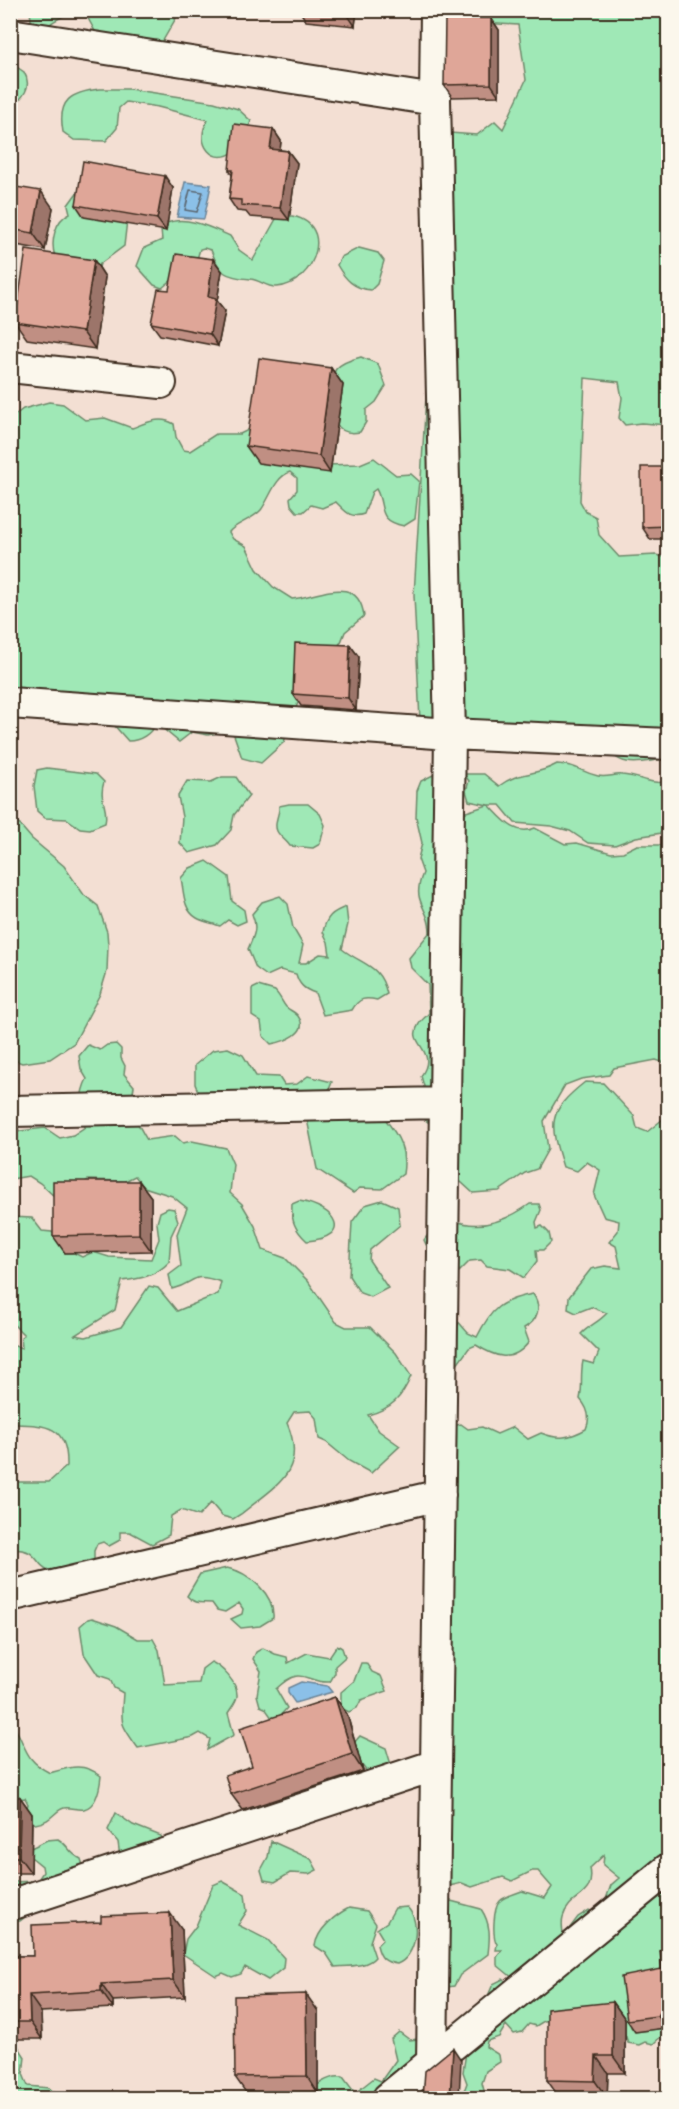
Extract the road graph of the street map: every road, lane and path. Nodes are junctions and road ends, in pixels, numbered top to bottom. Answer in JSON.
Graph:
{"nodes":[{"id":1,"x":436,"y":10,"type":"edge"},
{"id":2,"x":10,"y":34,"type":"edge"},
{"id":3,"x":435,"y":100,"type":"junction"},
{"id":4,"x":10,"y":367,"type":"edge"},
{"id":5,"x":161,"y":383,"type":"dead end"},
{"id":6,"x":10,"y":703,"type":"edge"},
{"id":7,"x":450,"y":734,"type":"junction"},
{"id":8,"x":669,"y":744,"type":"edge"},
{"id":9,"x":446,"y":1103,"type":"junction"},
{"id":10,"x":10,"y":1111,"type":"edge"},
{"id":11,"x":440,"y":1495,"type":"junction"},
{"id":12,"x":10,"y":1596,"type":"edge"},
{"id":13,"x":436,"y":1765,"type":"junction"},
{"id":14,"x":669,"y":1869,"type":"edge"},
{"id":15,"x":10,"y":1905,"type":"edge"},
{"id":16,"x":432,"y":2063,"type":"junction"},
{"id":17,"x":388,"y":2098,"type":"edge"}],
"edges":[{"from":1,"to":3,"type":"street"},
{"from":2,"to":3,"type":"street"},
{"from":3,"to":7,"type":"street"},
{"from":4,"to":5,"type":"street"},
{"from":6,"to":7,"type":"street"},
{"from":7,"to":8,"type":"street"},
{"from":7,"to":9,"type":"street"},
{"from":9,"to":10,"type":"street"},
{"from":9,"to":11,"type":"street"},
{"from":11,"to":12,"type":"street"},
{"from":11,"to":13,"type":"street"},
{"from":13,"to":15,"type":"street"},
{"from":13,"to":16,"type":"street"},
{"from":14,"to":16,"type":"street"},
{"from":16,"to":17,"type":"street"}]}
